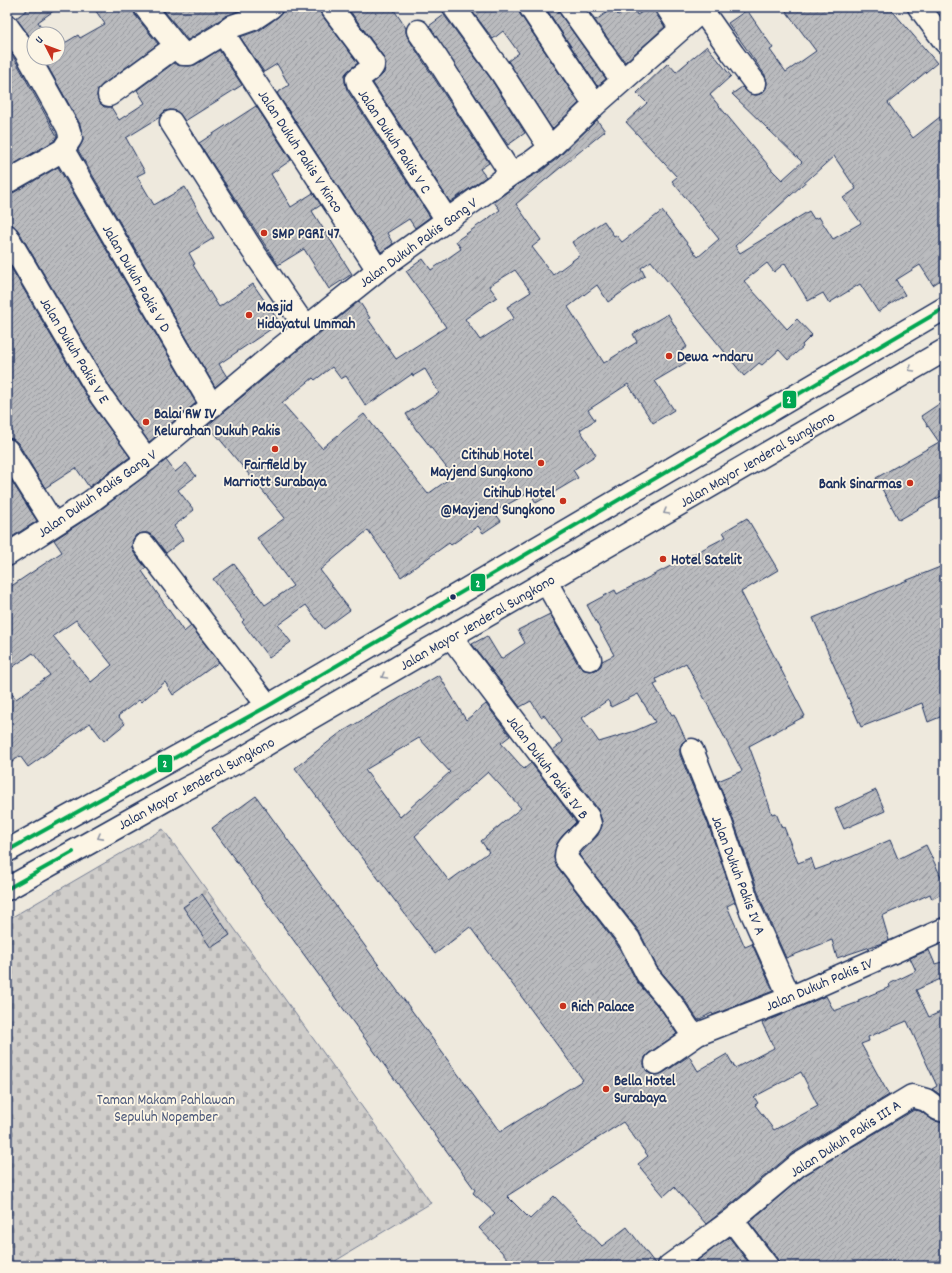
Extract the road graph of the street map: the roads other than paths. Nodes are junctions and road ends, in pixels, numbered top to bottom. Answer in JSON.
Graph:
{"nodes":[{"id":1,"x":145,"y":7,"type":"edge"},
{"id":2,"x":331,"y":7,"type":"edge"},
{"id":3,"x":454,"y":7,"type":"edge"},
{"id":4,"x":530,"y":7,"type":"edge"},
{"id":5,"x":570,"y":7,"type":"edge"},
{"id":6,"x":667,"y":7,"type":"edge"},
{"id":7,"x":919,"y":7,"type":"edge"},
{"id":8,"x":263,"y":9,"type":"edge"},
{"id":9,"x":704,"y":9,"type":"edge"},
{"id":10,"x":7,"y":26,"type":"edge"},
{"id":11,"x":681,"y":29,"type":"junction"},
{"id":12,"x":418,"y":31,"type":"dead end"},
{"id":13,"x":223,"y":33,"type":"junction"},
{"id":14,"x":945,"y":42,"type":"edge"},
{"id":15,"x":176,"y":46,"type":"junction"},
{"id":16,"x":622,"y":80,"type":"junction"},
{"id":17,"x":755,"y":83,"type":"dead end"},
{"id":18,"x":109,"y":95,"type":"dead end"},
{"id":19,"x":595,"y":105,"type":"junction"},
{"id":20,"x":172,"y":122,"type":"dead end"},
{"id":21,"x":67,"y":144,"type":"junction"},
{"id":22,"x":550,"y":148,"type":"junction"},
{"id":23,"x":511,"y":174,"type":"junction"},
{"id":24,"x":7,"y":182,"type":"edge"},
{"id":25,"x":447,"y":220,"type":"junction"},
{"id":26,"x":7,"y":236,"type":"edge"},
{"id":27,"x":378,"y":270,"type":"junction"},
{"id":28,"x":945,"y":308,"type":"edge"},
{"id":29,"x":306,"y":328,"type":"junction"},
{"id":30,"x":945,"y":350,"type":"edge"},
{"id":31,"x":212,"y":406,"type":"junction"},
{"id":32,"x":7,"y":450,"type":"edge"},
{"id":33,"x":147,"y":460,"type":"junction"},
{"id":34,"x":54,"y":525,"type":"junction"},
{"id":35,"x":144,"y":545,"type":"dead end"},
{"id":36,"x":7,"y":555,"type":"edge"},
{"id":37,"x":546,"y":582,"type":"junction"},
{"id":38,"x":451,"y":637,"type":"junction"},
{"id":39,"x":590,"y":659,"type":"dead end"},
{"id":40,"x":271,"y":705,"type":"junction"},
{"id":41,"x":295,"y":727,"type":"junction"},
{"id":42,"x":270,"y":743,"type":"junction"},
{"id":43,"x":692,"y":750,"type":"dead end"},
{"id":44,"x":7,"y":851,"type":"edge"},
{"id":45,"x":7,"y":889,"type":"edge"},
{"id":46,"x":945,"y":929,"type":"edge"},
{"id":47,"x":790,"y":998,"type":"junction"},
{"id":48,"x":695,"y":1033,"type":"junction"},
{"id":49,"x":656,"y":1063,"type":"dead end"},
{"id":50,"x":945,"y":1112,"type":"edge"},
{"id":51,"x":732,"y":1220,"type":"junction"},
{"id":52,"x":669,"y":1266,"type":"edge"},
{"id":53,"x":767,"y":1266,"type":"edge"}],
"edges":[{"from":1,"to":15,"type":"street"},
{"from":2,"to":25,"type":"street","name":"Jalan Dukuh Pakis V C"},
{"from":3,"to":22,"type":"street"},
{"from":4,"to":19,"type":"street"},
{"from":5,"to":16,"type":"street"},
{"from":6,"to":11,"type":"street"},
{"from":7,"to":14,"type":"street"},
{"from":8,"to":13,"type":"street"},
{"from":9,"to":11,"type":"street","name":"Jalan Dukuh Pakis Gang V"},
{"from":9,"to":17,"type":"street"},
{"from":10,"to":21,"type":"street","name":"Jalan Dukuh Pakis V D"},
{"from":11,"to":16,"type":"street","name":"Jalan Dukuh Pakis Gang V"},
{"from":12,"to":23,"type":"street"},
{"from":13,"to":15,"type":"street"},
{"from":13,"to":27,"type":"street","name":"Jalan Dukuh Pakis V Kinco"},
{"from":15,"to":18,"type":"street"},
{"from":16,"to":19,"type":"street","name":"Jalan Dukuh Pakis Gang V"},
{"from":19,"to":22,"type":"street","name":"Jalan Dukuh Pakis Gang V"},
{"from":20,"to":29,"type":"street"},
{"from":21,"to":24,"type":"street"},
{"from":21,"to":31,"type":"street","name":"Jalan Dukuh Pakis V D"},
{"from":22,"to":23,"type":"street","name":"Jalan Dukuh Pakis Gang V"},
{"from":23,"to":25,"type":"street","name":"Jalan Dukuh Pakis Gang V"},
{"from":25,"to":27,"type":"street","name":"Jalan Dukuh Pakis Gang V"},
{"from":26,"to":33,"type":"street","name":"Jalan Dukuh Pakis V E"},
{"from":27,"to":29,"type":"street","name":"Jalan Dukuh Pakis Gang V"},
{"from":28,"to":40,"type":"street"},
{"from":29,"to":31,"type":"street","name":"Jalan Dukuh Pakis Gang V"},
{"from":30,"to":37,"type":"street","name":"Jalan Mayor Jenderal Sungkono","one_way":true},
{"from":31,"to":33,"type":"street","name":"Jalan Dukuh Pakis Gang V"},
{"from":32,"to":34,"type":"street"},
{"from":33,"to":34,"type":"street","name":"Jalan Dukuh Pakis Gang V"},
{"from":34,"to":36,"type":"street","name":"Jalan Dukuh Pakis Gang V"},
{"from":35,"to":40,"type":"street"},
{"from":37,"to":38,"type":"street","name":"Jalan Mayor Jenderal Sungkono"},
{"from":37,"to":39,"type":"street"},
{"from":38,"to":41,"type":"street","name":"Jalan Mayor Jenderal Sungkono","one_way":true},
{"from":38,"to":48,"type":"street","name":"Jalan Dukuh Pakis IV B"},
{"from":40,"to":41,"type":"street"},
{"from":40,"to":42,"type":"street"},
{"from":40,"to":44,"type":"street"},
{"from":41,"to":42,"type":"street","name":"Jalan Mayor Jenderal Sungkono"},
{"from":42,"to":45,"type":"street","name":"Jalan Mayor Jenderal Sungkono","one_way":true},
{"from":43,"to":47,"type":"street","name":"Jalan Dukuh Pakis IV A"},
{"from":46,"to":47,"type":"street","name":"Jalan Dukuh Pakis IV"},
{"from":47,"to":48,"type":"street","name":"Jalan Dukuh Pakis IV"},
{"from":48,"to":49,"type":"street","name":"Jalan Dukuh Pakis IV"},
{"from":50,"to":51,"type":"street","name":"Jalan Dukuh Pakis III A"},
{"from":51,"to":52,"type":"street"},
{"from":51,"to":53,"type":"street"}]}
